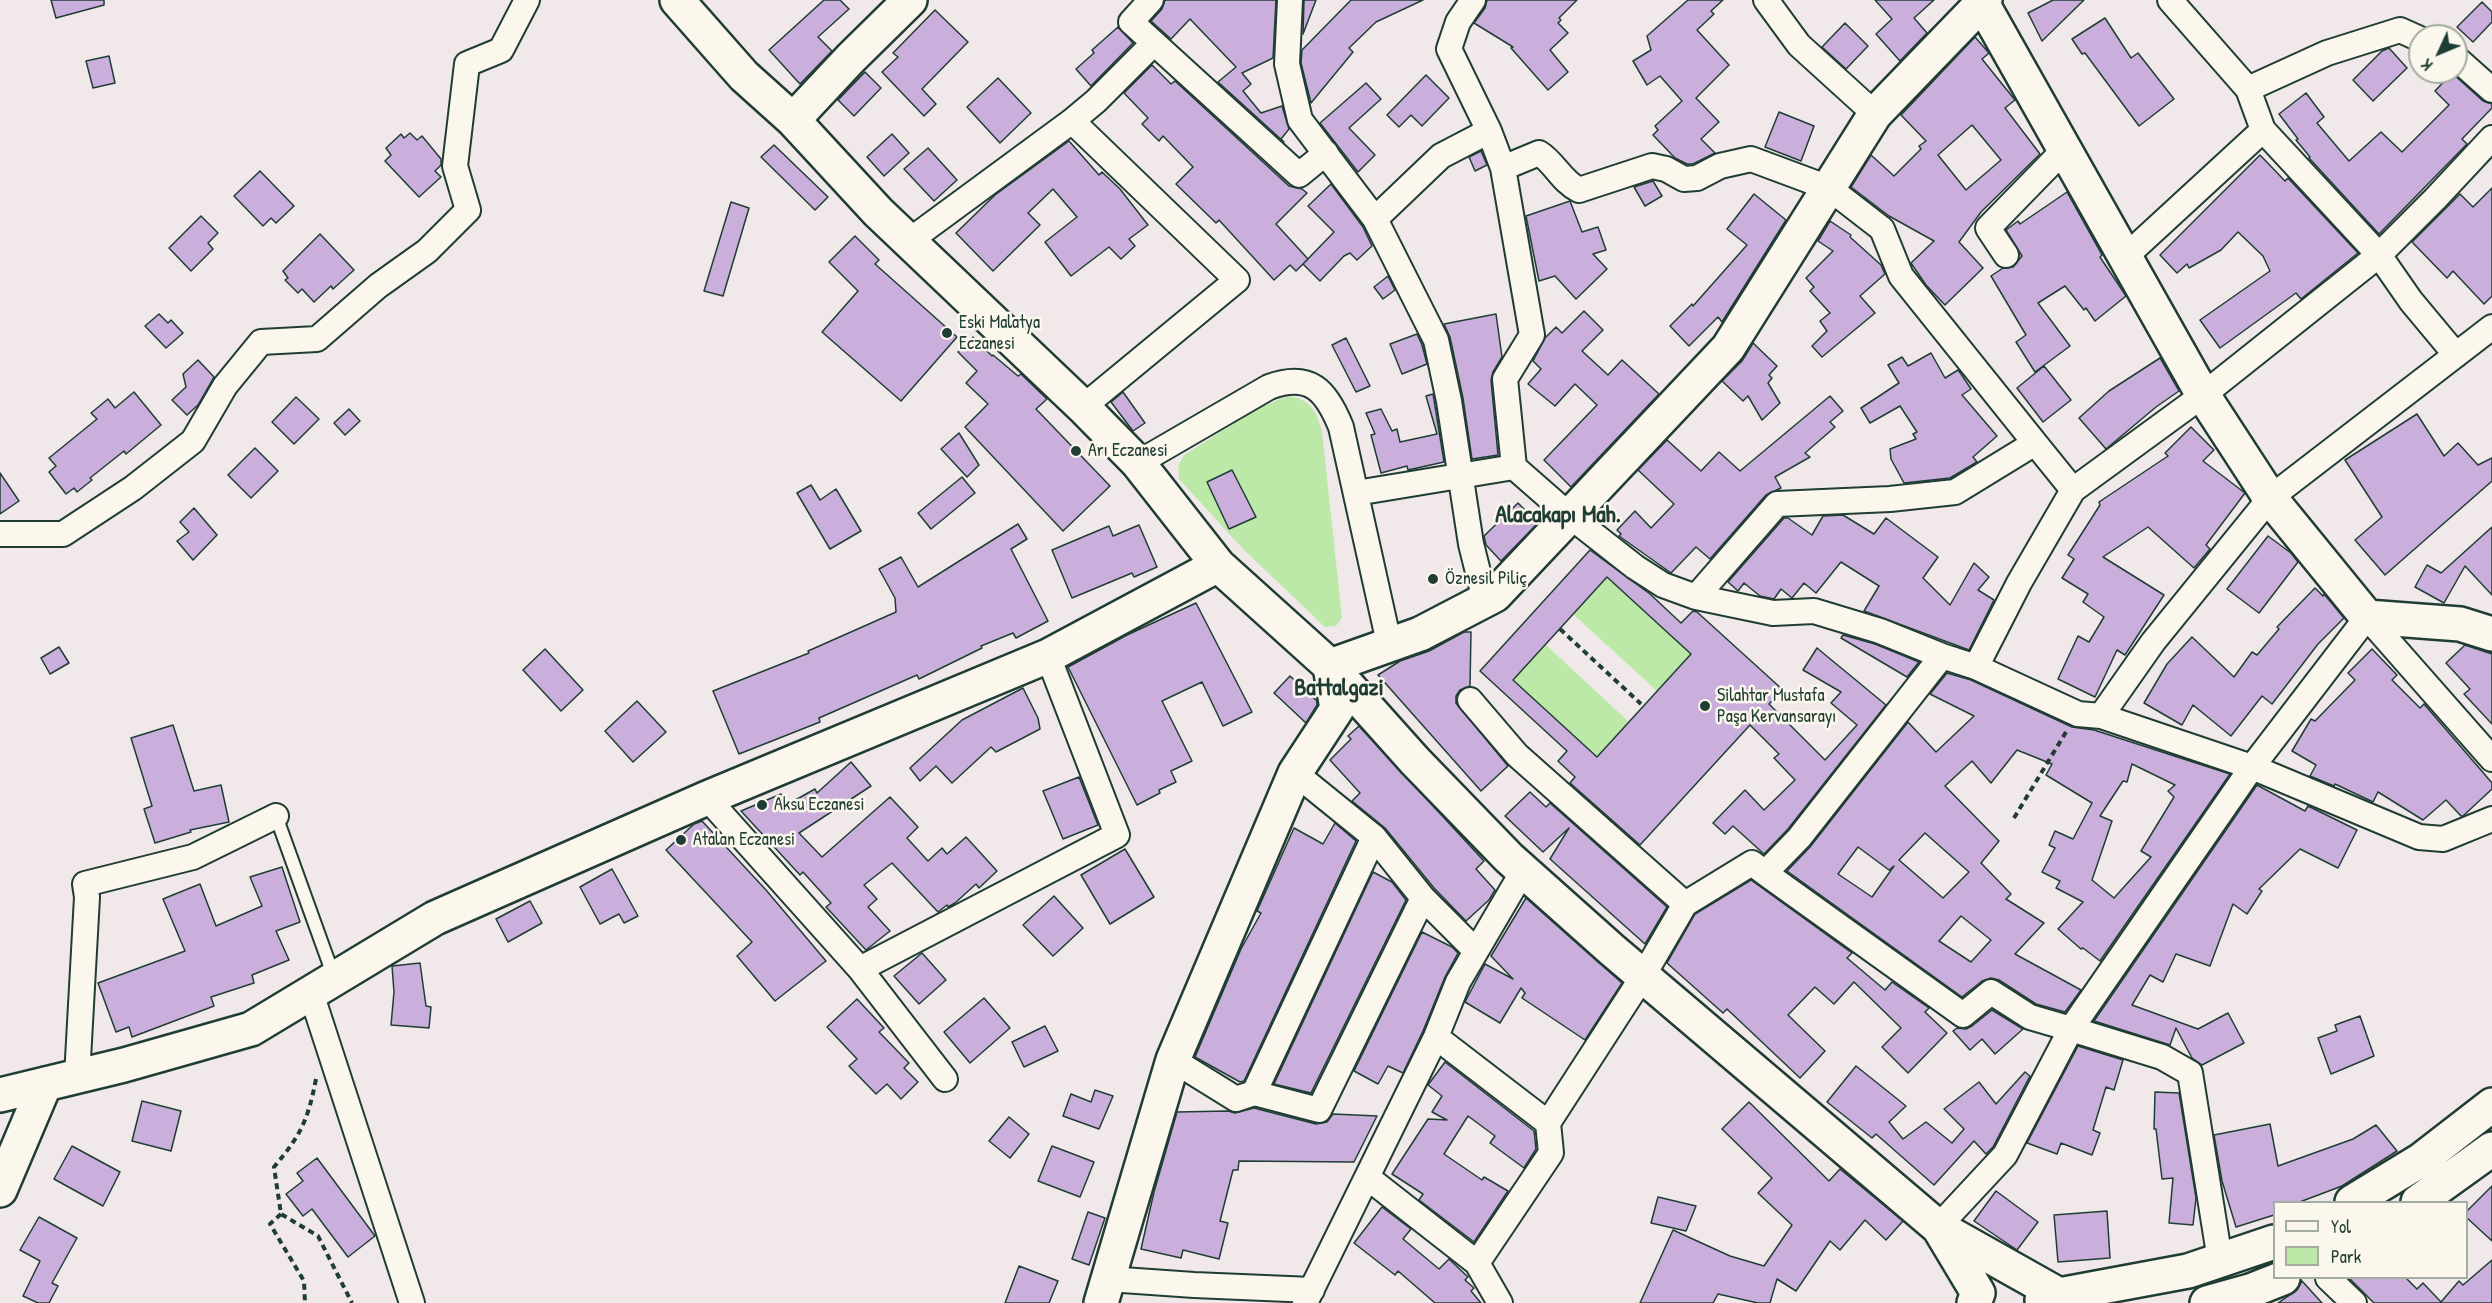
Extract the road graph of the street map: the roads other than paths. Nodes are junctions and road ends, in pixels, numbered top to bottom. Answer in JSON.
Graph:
{"nodes":[{"id":1,"x":527,"y":0,"type":"edge"},
{"id":2,"x":677,"y":0,"type":"edge"},
{"id":3,"x":910,"y":0,"type":"edge"},
{"id":4,"x":1151,"y":0,"type":"edge"},
{"id":5,"x":1290,"y":0,"type":"edge"},
{"id":6,"x":1473,"y":0,"type":"edge"},
{"id":7,"x":1766,"y":0,"type":"edge"},
{"id":8,"x":2170,"y":0,"type":"edge"},
{"id":9,"x":1983,"y":1,"type":"edge"},
{"id":10,"x":2408,"y":34,"type":"edge"},
{"id":11,"x":1154,"y":43,"type":"junction"},
{"id":12,"x":2468,"y":69,"type":"edge"},
{"id":13,"x":2248,"y":89,"type":"junction"},
{"id":14,"x":2492,"y":90,"type":"edge"},
{"id":15,"x":1875,"y":114,"type":"junction"},
{"id":16,"x":793,"y":120,"type":"junction"},
{"id":17,"x":1072,"y":122,"type":"junction"},
{"id":18,"x":2263,"y":130,"type":"junction"},
{"id":19,"x":1489,"y":131,"type":"junction"},
{"id":20,"x":2492,"y":138,"type":"edge"},
{"id":21,"x":2065,"y":149,"type":"junction"},
{"id":22,"x":1326,"y":153,"type":"junction"},
{"id":23,"x":1503,"y":168,"type":"junction"},
{"id":24,"x":1829,"y":188,"type":"junction"},
{"id":25,"x":1375,"y":219,"type":"junction"},
{"id":26,"x":909,"y":242,"type":"junction"},
{"id":27,"x":2006,"y":255,"type":"dead end"},
{"id":28,"x":2379,"y":255,"type":"junction"},
{"id":29,"x":2125,"y":257,"type":"junction"},
{"id":30,"x":2492,"y":327,"type":"edge"},
{"id":31,"x":2456,"y":355,"type":"junction"},
{"id":32,"x":2203,"y":395,"type":"junction"},
{"id":33,"x":1083,"y":407,"type":"junction"},
{"id":34,"x":2035,"y":443,"type":"junction"},
{"id":35,"x":1138,"y":463,"type":"junction"},
{"id":36,"x":1514,"y":466,"type":"junction"},
{"id":37,"x":1462,"y":476,"type":"junction"},
{"id":38,"x":2073,"y":490,"type":"junction"},
{"id":39,"x":1356,"y":493,"type":"junction"},
{"id":40,"x":2270,"y":498,"type":"junction"},
{"id":41,"x":1570,"y":516,"type":"junction"},
{"id":42,"x":0,"y":534,"type":"edge"},
{"id":43,"x":1218,"y":565,"type":"junction"},
{"id":44,"x":1696,"y":597,"type":"junction"},
{"id":45,"x":1485,"y":600,"type":"junction"},
{"id":46,"x":2367,"y":617,"type":"junction"},
{"id":47,"x":2492,"y":634,"type":"edge"},
{"id":48,"x":1389,"y":643,"type":"junction"},
{"id":49,"x":1048,"y":656,"type":"junction"},
{"id":50,"x":1942,"y":656,"type":"junction"},
{"id":51,"x":1330,"y":666,"type":"junction"},
{"id":52,"x":1976,"y":667,"type":"junction"},
{"id":53,"x":1470,"y":700,"type":"dead end"},
{"id":54,"x":2089,"y":715,"type":"junction"},
{"id":55,"x":2492,"y":759,"type":"edge"},
{"id":56,"x":2252,"y":767,"type":"junction"},
{"id":57,"x":1295,"y":773,"type":"junction"},
{"id":58,"x":706,"y":798,"type":"junction"},
{"id":59,"x":276,"y":816,"type":"joint"},
{"id":60,"x":2492,"y":819,"type":"edge"},
{"id":61,"x":1374,"y":837,"type":"junction"},
{"id":62,"x":1522,"y":871,"type":"junction"},
{"id":63,"x":1765,"y":873,"type":"junction"},
{"id":64,"x":1423,"y":898,"type":"junction"},
{"id":65,"x":1685,"y":904,"type":"junction"},
{"id":66,"x":1476,"y":951,"type":"junction"},
{"id":67,"x":860,"y":969,"type":"junction"},
{"id":68,"x":1643,"y":976,"type":"junction"},
{"id":69,"x":323,"y":986,"type":"junction"},
{"id":70,"x":2071,"y":1029,"type":"junction"},
{"id":71,"x":1436,"y":1037,"type":"junction"},
{"id":72,"x":1173,"y":1060,"type":"junction"},
{"id":73,"x":77,"y":1077,"type":"junction"},
{"id":74,"x":945,"y":1079,"type":"dead end"},
{"id":75,"x":45,"y":1084,"type":"junction"},
{"id":76,"x":1254,"y":1093,"type":"junction"},
{"id":77,"x":0,"y":1095,"type":"edge"},
{"id":78,"x":2492,"y":1104,"type":"edge"},
{"id":79,"x":1548,"y":1123,"type":"junction"},
{"id":80,"x":2487,"y":1162,"type":"edge"},
{"id":81,"x":1367,"y":1177,"type":"junction"},
{"id":82,"x":0,"y":1190,"type":"edge"},
{"id":83,"x":2355,"y":1201,"type":"edge"},
{"id":84,"x":2421,"y":1201,"type":"edge"},
{"id":85,"x":1938,"y":1227,"type":"junction"},
{"id":86,"x":2273,"y":1242,"type":"edge"},
{"id":87,"x":2220,"y":1260,"type":"junction"},
{"id":88,"x":1477,"y":1263,"type":"junction"},
{"id":89,"x":2280,"y":1279,"type":"edge"},
{"id":90,"x":2329,"y":1279,"type":"edge"},
{"id":91,"x":1105,"y":1291,"type":"edge"},
{"id":92,"x":1309,"y":1296,"type":"edge"},
{"id":93,"x":2053,"y":1300,"type":"edge"},
{"id":94,"x":412,"y":1303,"type":"edge"},
{"id":95,"x":1500,"y":1303,"type":"edge"},
{"id":96,"x":1974,"y":1303,"type":"edge"},
{"id":97,"x":2207,"y":1303,"type":"edge"},
{"id":98,"x":2354,"y":1303,"type":"edge"}],
"edges":[{"from":1,"to":42,"type":"street"},
{"from":2,"to":16,"type":"street"},
{"from":3,"to":16,"type":"street"},
{"from":4,"to":11,"type":"street"},
{"from":5,"to":22,"type":"street"},
{"from":6,"to":19,"type":"street"},
{"from":7,"to":15,"type":"street"},
{"from":8,"to":13,"type":"street"},
{"from":9,"to":15,"type":"street"},
{"from":9,"to":21,"type":"street"},
{"from":10,"to":13,"type":"street"},
{"from":11,"to":17,"type":"street"},
{"from":11,"to":22,"type":"street"},
{"from":12,"to":14,"type":"street"},
{"from":13,"to":18,"type":"street"},
{"from":15,"to":24,"type":"street"},
{"from":16,"to":26,"type":"street"},
{"from":17,"to":26,"type":"street"},
{"from":17,"to":33,"type":"street"},
{"from":18,"to":28,"type":"street"},
{"from":18,"to":29,"type":"street"},
{"from":19,"to":23,"type":"street"},
{"from":19,"to":25,"type":"street"},
{"from":20,"to":28,"type":"street"},
{"from":21,"to":27,"type":"street"},
{"from":21,"to":29,"type":"street"},
{"from":22,"to":25,"type":"street"},
{"from":23,"to":24,"type":"street"},
{"from":23,"to":36,"type":"street"},
{"from":24,"to":34,"type":"street"},
{"from":24,"to":41,"type":"street"},
{"from":25,"to":37,"type":"street"},
{"from":26,"to":33,"type":"street"},
{"from":28,"to":31,"type":"street"},
{"from":28,"to":32,"type":"street"},
{"from":29,"to":32,"type":"street"},
{"from":30,"to":31,"type":"street"},
{"from":31,"to":40,"type":"street"},
{"from":32,"to":38,"type":"street"},
{"from":32,"to":40,"type":"street"},
{"from":33,"to":35,"type":"street"},
{"from":34,"to":38,"type":"street"},
{"from":34,"to":44,"type":"street"},
{"from":35,"to":39,"type":"street"},
{"from":35,"to":43,"type":"street"},
{"from":36,"to":37,"type":"street"},
{"from":36,"to":41,"type":"street"},
{"from":37,"to":39,"type":"street"},
{"from":37,"to":45,"type":"street"},
{"from":38,"to":52,"type":"street"},
{"from":39,"to":48,"type":"street"},
{"from":40,"to":46,"type":"street"},
{"from":40,"to":54,"type":"street"},
{"from":41,"to":44,"type":"street"},
{"from":41,"to":45,"type":"street"},
{"from":43,"to":49,"type":"street"},
{"from":43,"to":51,"type":"street"},
{"from":44,"to":50,"type":"street"},
{"from":45,"to":48,"type":"street"},
{"from":46,"to":47,"type":"street"},
{"from":46,"to":55,"type":"street"},
{"from":46,"to":56,"type":"street"},
{"from":48,"to":51,"type":"street"},
{"from":49,"to":58,"type":"street"},
{"from":49,"to":67,"type":"street"},
{"from":50,"to":52,"type":"street"},
{"from":50,"to":63,"type":"street"},
{"from":51,"to":57,"type":"street"},
{"from":51,"to":62,"type":"street"},
{"from":52,"to":54,"type":"street"},
{"from":53,"to":65,"type":"street"},
{"from":54,"to":56,"type":"street"},
{"from":56,"to":60,"type":"street"},
{"from":56,"to":70,"type":"street"},
{"from":57,"to":61,"type":"street"},
{"from":57,"to":72,"type":"street"},
{"from":58,"to":67,"type":"street"},
{"from":58,"to":69,"type":"street"},
{"from":59,"to":69,"type":"lane"},
{"from":59,"to":73,"type":"street"},
{"from":61,"to":64,"type":"street"},
{"from":61,"to":76,"type":"street"},
{"from":62,"to":66,"type":"street"},
{"from":62,"to":68,"type":"street"},
{"from":63,"to":65,"type":"street"},
{"from":63,"to":70,"type":"street"},
{"from":64,"to":66,"type":"street"},
{"from":64,"to":76,"type":"street"},
{"from":65,"to":68,"type":"street"},
{"from":66,"to":71,"type":"street"},
{"from":67,"to":74,"type":"street"},
{"from":68,"to":79,"type":"street"},
{"from":68,"to":85,"type":"street"},
{"from":69,"to":73,"type":"street"},
{"from":69,"to":94,"type":"street"},
{"from":70,"to":85,"type":"street"},
{"from":70,"to":87,"type":"street"},
{"from":71,"to":79,"type":"street"},
{"from":71,"to":81,"type":"street"},
{"from":72,"to":76,"type":"street"},
{"from":72,"to":91,"type":"street"},
{"from":73,"to":75,"type":"street"},
{"from":75,"to":77,"type":"street"},
{"from":75,"to":82,"type":"street"},
{"from":78,"to":83,"type":"street"},
{"from":79,"to":88,"type":"street"},
{"from":80,"to":84,"type":"street"},
{"from":81,"to":88,"type":"street"},
{"from":81,"to":92,"type":"street"},
{"from":85,"to":93,"type":"street"},
{"from":85,"to":96,"type":"street"},
{"from":86,"to":87,"type":"street"},
{"from":87,"to":93,"type":"street"},
{"from":88,"to":95,"type":"street"},
{"from":89,"to":97,"type":"street"},
{"from":90,"to":98,"type":"street"},
{"from":91,"to":92,"type":"street"}]}
